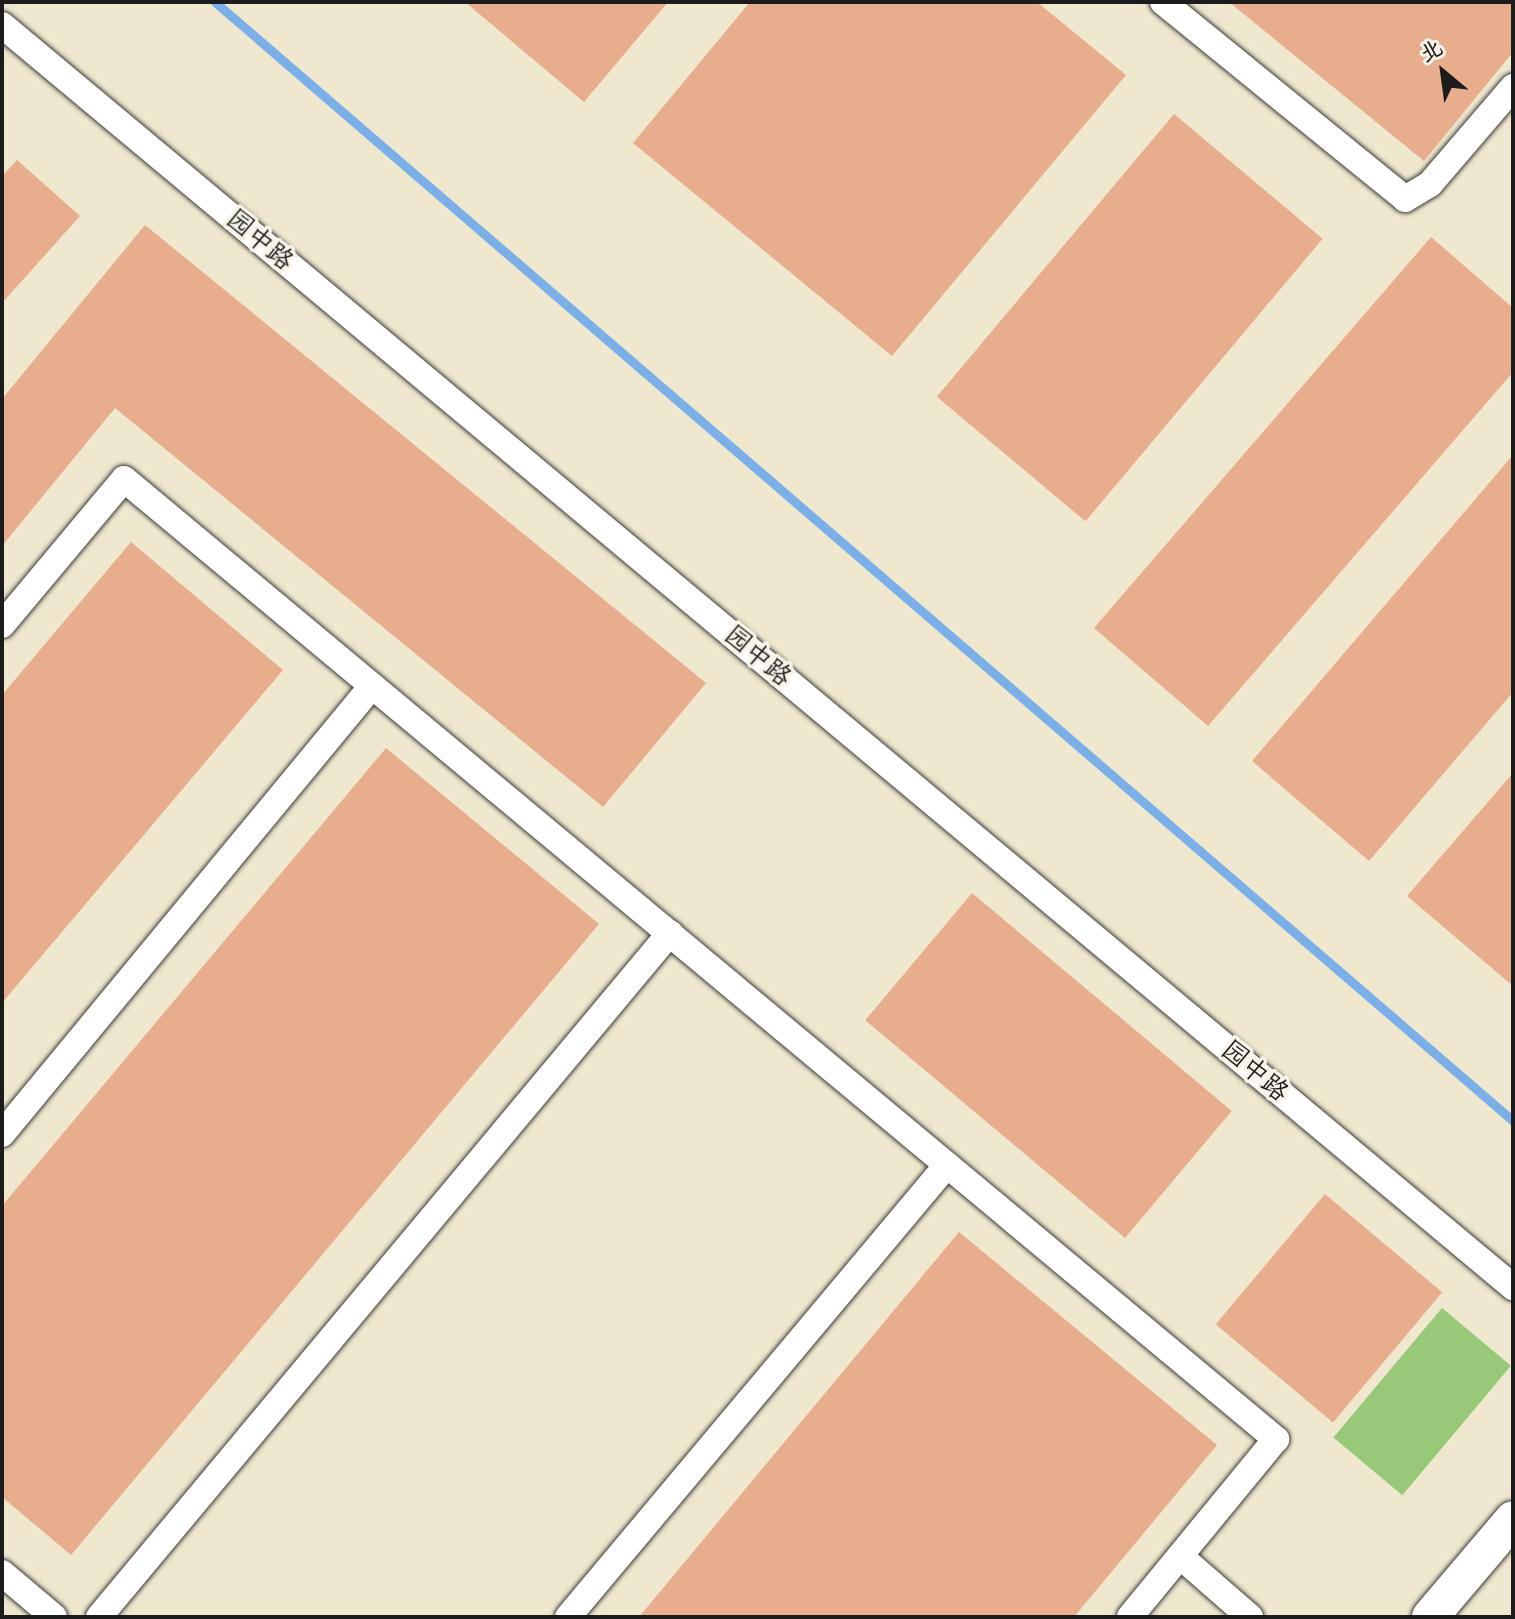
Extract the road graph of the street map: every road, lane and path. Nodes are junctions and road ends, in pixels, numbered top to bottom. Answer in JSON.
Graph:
{"nodes":[{"id":1,"x":1163,"y":2,"type":"edge"},
{"id":2,"x":2,"y":25,"type":"edge"},
{"id":3,"x":1513,"y":87,"type":"edge"},
{"id":4,"x":2,"y":625,"type":"edge"},
{"id":5,"x":372,"y":686,"type":"junction"},
{"id":6,"x":670,"y":933,"type":"junction"},
{"id":7,"x":2,"y":1134,"type":"edge"},
{"id":8,"x":947,"y":1165,"type":"junction"},
{"id":9,"x":1513,"y":1287,"type":"edge"},
{"id":10,"x":1513,"y":1519,"type":"edge"},
{"id":11,"x":1180,"y":1556,"type":"junction"},
{"id":12,"x":2,"y":1573,"type":"edge"},
{"id":13,"x":54,"y":1617,"type":"edge"},
{"id":14,"x":99,"y":1617,"type":"edge"},
{"id":15,"x":568,"y":1617,"type":"edge"},
{"id":16,"x":1130,"y":1617,"type":"edge"},
{"id":17,"x":1250,"y":1617,"type":"edge"},
{"id":18,"x":1430,"y":1617,"type":"edge"}],
"edges":[{"from":1,"to":3,"type":"street"},
{"from":2,"to":9,"type":"street","name":"园中路"},
{"from":4,"to":5,"type":"street"},
{"from":5,"to":6,"type":"street"},
{"from":5,"to":7,"type":"street"},
{"from":6,"to":8,"type":"street"},
{"from":6,"to":14,"type":"street"},
{"from":8,"to":11,"type":"street"},
{"from":8,"to":15,"type":"street"},
{"from":10,"to":18,"type":"main road"},
{"from":11,"to":16,"type":"street"},
{"from":11,"to":17,"type":"street"},
{"from":12,"to":13,"type":"street"}]}
